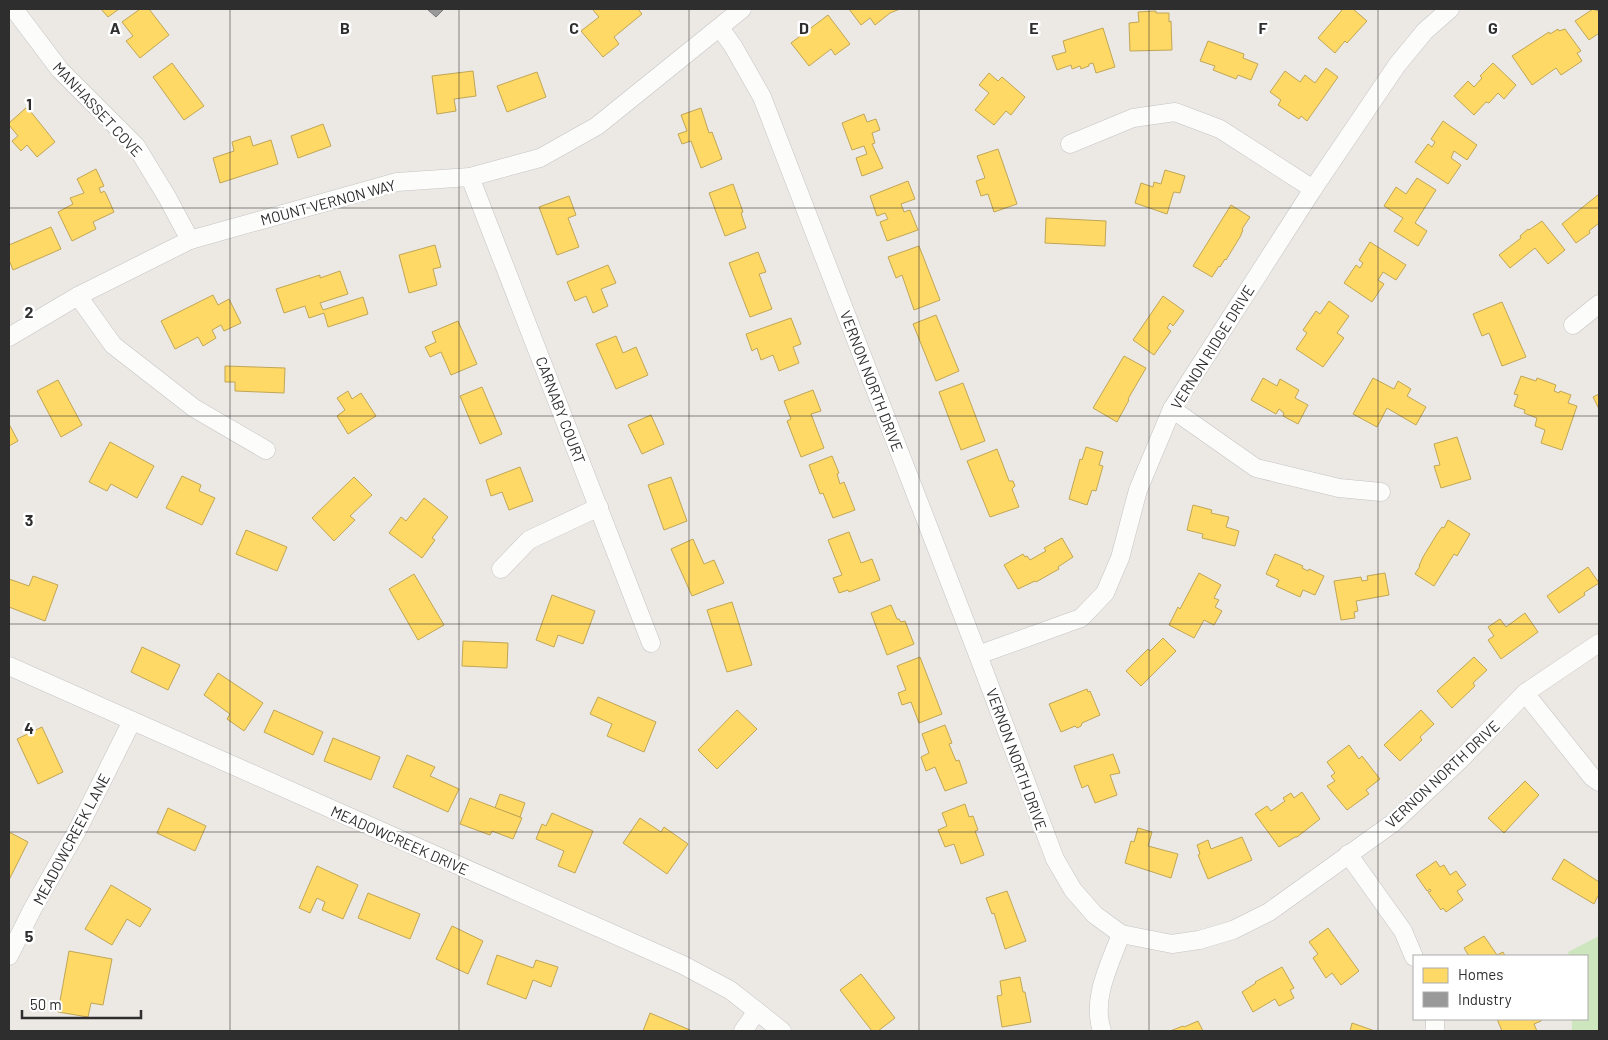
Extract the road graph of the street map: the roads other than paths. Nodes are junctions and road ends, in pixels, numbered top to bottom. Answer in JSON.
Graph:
{"nodes":[{"id":1,"x":14,"y":9,"type":"edge"},
{"id":2,"x":742,"y":9,"type":"edge"},
{"id":3,"x":1450,"y":9,"type":"edge"},
{"id":4,"x":720,"y":28,"type":"junction"},
{"id":5,"x":1070,"y":144,"type":"dead end"},
{"id":6,"x":470,"y":177,"type":"junction"},
{"id":7,"x":1313,"y":189,"type":"junction"},
{"id":8,"x":190,"y":240,"type":"junction"},
{"id":9,"x":78,"y":296,"type":"junction"},
{"id":10,"x":1599,"y":304,"type":"edge"},
{"id":11,"x":1573,"y":325,"type":"dead end"},
{"id":12,"x":9,"y":337,"type":"edge"},
{"id":13,"x":1172,"y":408,"type":"junction"},
{"id":14,"x":266,"y":450,"type":"dead end"},
{"id":15,"x":1381,"y":492,"type":"dead end"},
{"id":16,"x":599,"y":507,"type":"junction"},
{"id":17,"x":501,"y":570,"type":"dead end"},
{"id":18,"x":651,"y":643,"type":"dead end"},
{"id":19,"x":1599,"y":643,"type":"edge"},
{"id":20,"x":978,"y":655,"type":"junction"},
{"id":21,"x":9,"y":666,"type":"edge"},
{"id":22,"x":1525,"y":692,"type":"junction"},
{"id":23,"x":132,"y":721,"type":"junction"},
{"id":24,"x":1599,"y":782,"type":"edge"},
{"id":25,"x":1348,"y":854,"type":"junction"},
{"id":26,"x":1121,"y":934,"type":"junction"},
{"id":27,"x":1413,"y":955,"type":"edge"},
{"id":28,"x":9,"y":956,"type":"edge"},
{"id":29,"x":757,"y":1011,"type":"junction"},
{"id":30,"x":743,"y":1031,"type":"edge"},
{"id":31,"x":782,"y":1031,"type":"edge"},
{"id":32,"x":1102,"y":1031,"type":"edge"}],
"edges":[{"from":1,"to":8,"type":"street","name":"MANHASSET COVE"},
{"from":2,"to":4,"type":"street","name":"MOUNT VERNON WAY"},
{"from":3,"to":7,"type":"street","name":"VERNON RIDGE DRIVE"},
{"from":4,"to":6,"type":"street","name":"MOUNT VERNON WAY"},
{"from":4,"to":20,"type":"street","name":"VERNON NORTH DRIVE"},
{"from":5,"to":7,"type":"street"},
{"from":6,"to":8,"type":"street","name":"MOUNT VERNON WAY"},
{"from":6,"to":16,"type":"street","name":"CARNABY COURT"},
{"from":7,"to":13,"type":"street","name":"VERNON RIDGE DRIVE"},
{"from":8,"to":9,"type":"street","name":"MOUNT VERNON WAY"},
{"from":9,"to":12,"type":"street","name":"MOUNT VERNON WAY"},
{"from":9,"to":14,"type":"street"},
{"from":10,"to":11,"type":"street"},
{"from":13,"to":15,"type":"street"},
{"from":13,"to":20,"type":"street","name":"VERNON RIDGE DRIVE"},
{"from":16,"to":17,"type":"street"},
{"from":16,"to":18,"type":"street","name":"CARNABY COURT"},
{"from":19,"to":22,"type":"street","name":"VERNON NORTH DRIVE"},
{"from":20,"to":26,"type":"street","name":"VERNON NORTH DRIVE"},
{"from":21,"to":23,"type":"street","name":"MEADOWCREEK DRIVE"},
{"from":22,"to":24,"type":"street"},
{"from":22,"to":25,"type":"street","name":"VERNON NORTH DRIVE"},
{"from":23,"to":28,"type":"street","name":"MEADOWCREEK LANE"},
{"from":23,"to":29,"type":"street","name":"MEADOWCREEK DRIVE"},
{"from":25,"to":26,"type":"street","name":"VERNON NORTH DRIVE"},
{"from":25,"to":27,"type":"street"},
{"from":26,"to":32,"type":"street"},
{"from":29,"to":30,"type":"street"},
{"from":29,"to":31,"type":"street","name":"MEADOWCREEK DRIVE"}]}
